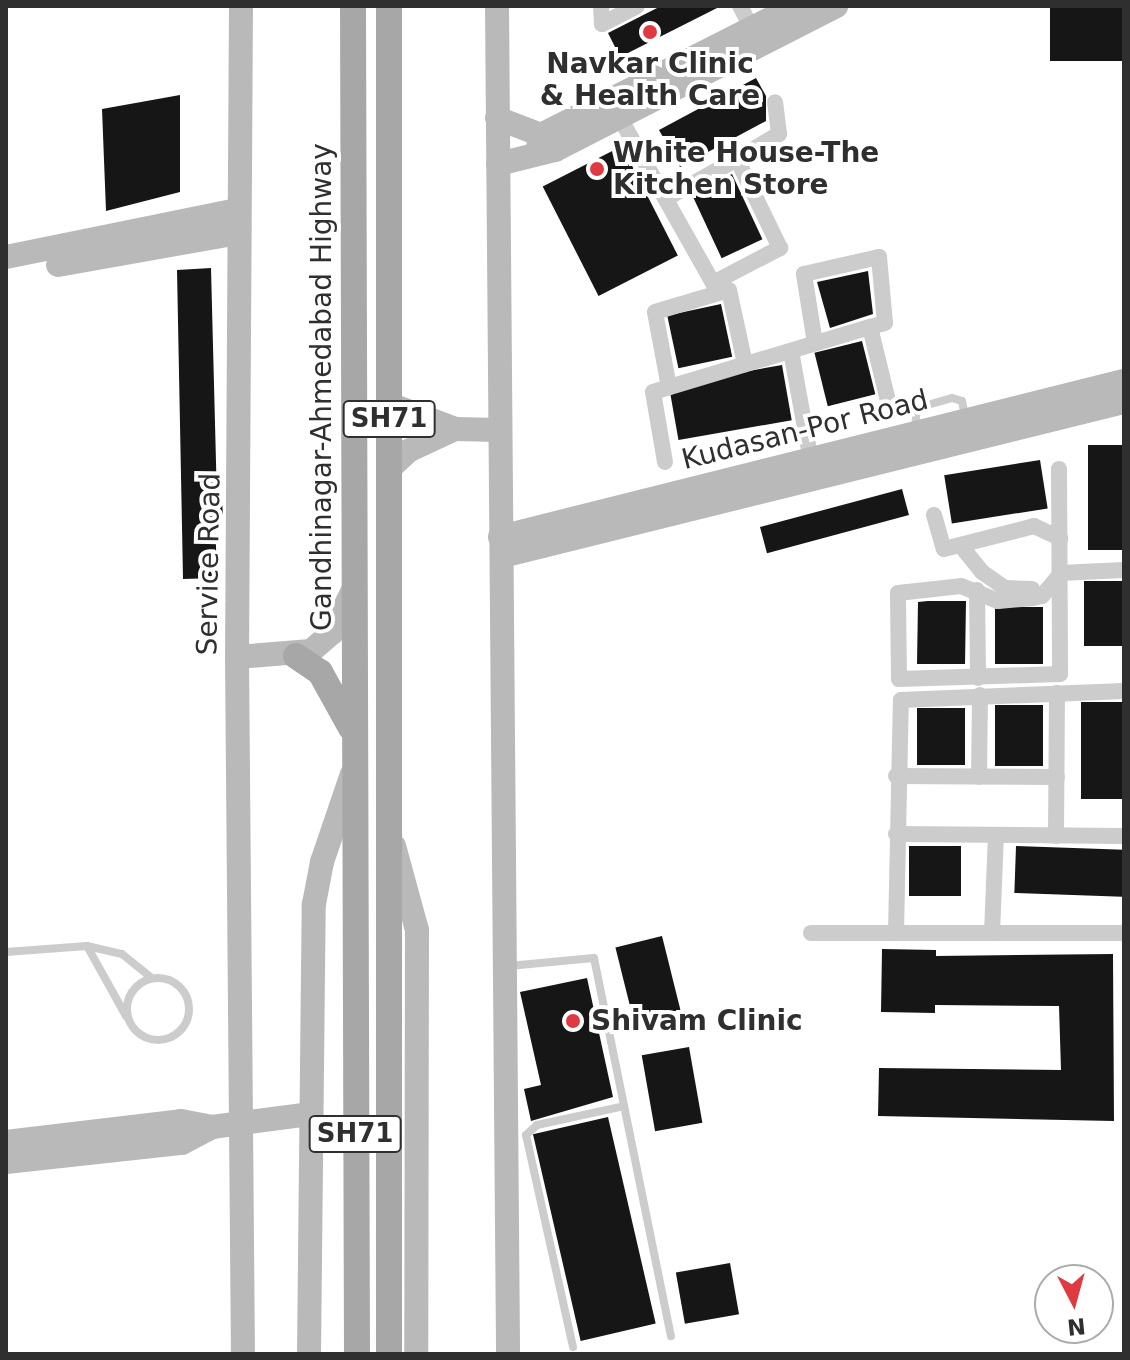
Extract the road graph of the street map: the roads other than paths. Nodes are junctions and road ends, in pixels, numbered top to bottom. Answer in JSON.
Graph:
{"nodes":[{"id":1,"x":241,"y":6,"type":"edge"},
{"id":2,"x":353,"y":6,"type":"edge"},
{"id":3,"x":389,"y":6,"type":"edge"},
{"id":4,"x":497,"y":6,"type":"edge"},
{"id":5,"x":601,"y":6,"type":"edge"},
{"id":6,"x":637,"y":6,"type":"edge"},
{"id":7,"x":795,"y":6,"type":"edge"},
{"id":8,"x":836,"y":6,"type":"edge"},
{"id":9,"x":746,"y":17,"type":"edge"},
{"id":10,"x":775,"y":102,"type":"dead end"},
{"id":11,"x":614,"y":108,"type":"junction"},
{"id":12,"x":497,"y":118,"type":"junction"},
{"id":13,"x":539,"y":143,"type":"junction"},
{"id":14,"x":737,"y":159,"type":"junction"},
{"id":15,"x":498,"y":164,"type":"junction"},
{"id":16,"x":667,"y":198,"type":"junction"},
{"id":17,"x":238,"y":222,"type":"junction"},
{"id":18,"x":82,"y":253,"type":"junction"},
{"id":19,"x":6,"y":257,"type":"edge"},
{"id":20,"x":6,"y":273,"type":"edge"},
{"id":21,"x":870,"y":327,"type":"junction"},
{"id":22,"x":815,"y":343,"type":"junction"},
{"id":23,"x":791,"y":351,"type":"junction"},
{"id":24,"x":745,"y":364,"type":"junction"},
{"id":25,"x":1124,"y":381,"type":"edge"},
{"id":26,"x":669,"y":387,"type":"junction"},
{"id":27,"x":888,"y":401,"type":"dead end"},
{"id":28,"x":1124,"y":402,"type":"edge"},
{"id":29,"x":389,"y":404,"type":"junction"},
{"id":30,"x":455,"y":429,"type":"junction"},
{"id":31,"x":498,"y":430,"type":"junction"},
{"id":32,"x":968,"y":430,"type":"junction"},
{"id":33,"x":665,"y":462,"type":"dead end"},
{"id":34,"x":390,"y":468,"type":"junction"},
{"id":35,"x":813,"y":469,"type":"junction"},
{"id":36,"x":1059,"y":469,"type":"dead end"},
{"id":37,"x":934,"y":515,"type":"dead end"},
{"id":38,"x":1060,"y":538,"type":"junction"},
{"id":39,"x":961,"y":546,"type":"junction"},
{"id":40,"x":501,"y":547,"type":"junction"},
{"id":41,"x":1124,"y":560,"type":"edge"},
{"id":42,"x":1060,"y":570,"type":"junction"},
{"id":43,"x":1124,"y":570,"type":"edge"},
{"id":44,"x":355,"y":586,"type":"junction"},
{"id":45,"x":1046,"y":589,"type":"junction"},
{"id":46,"x":977,"y":590,"type":"junction"},
{"id":47,"x":296,"y":656,"type":"junction"},
{"id":48,"x":237,"y":657,"type":"junction"},
{"id":49,"x":979,"y":686,"type":"junction"},
{"id":50,"x":1124,"y":691,"type":"edge"},
{"id":51,"x":1057,"y":693,"type":"junction"},
{"id":52,"x":355,"y":739,"type":"junction"},
{"id":53,"x":355,"y":767,"type":"junction"},
{"id":54,"x":896,"y":776,"type":"junction"},
{"id":55,"x":979,"y":777,"type":"junction"},
{"id":56,"x":1057,"y":777,"type":"junction"},
{"id":57,"x":390,"y":832,"type":"junction"},
{"id":58,"x":896,"y":834,"type":"junction"},
{"id":59,"x":996,"y":835,"type":"junction"},
{"id":60,"x":1056,"y":836,"type":"junction"},
{"id":61,"x":1124,"y":836,"type":"edge"},
{"id":62,"x":811,"y":933,"type":"dead end"},
{"id":63,"x":896,"y":933,"type":"junction"},
{"id":64,"x":992,"y":933,"type":"junction"},
{"id":65,"x":1124,"y":933,"type":"edge"},
{"id":66,"x":87,"y":946,"type":"junction"},
{"id":67,"x":6,"y":952,"type":"edge"},
{"id":68,"x":504,"y":967,"type":"junction"},
{"id":69,"x":152,"y":978,"type":"junction"},
{"id":70,"x":128,"y":1019,"type":"junction"},
{"id":71,"x":624,"y":1106,"type":"junction"},
{"id":72,"x":311,"y":1114,"type":"junction"},
{"id":73,"x":241,"y":1122,"type":"junction"},
{"id":74,"x":212,"y":1127,"type":"junction"},
{"id":75,"x":6,"y":1142,"type":"edge"},
{"id":76,"x":6,"y":1162,"type":"edge"},
{"id":77,"x":671,"y":1336,"type":"dead end"},
{"id":78,"x":573,"y":1347,"type":"dead end"},
{"id":79,"x":243,"y":1354,"type":"edge"},
{"id":80,"x":309,"y":1354,"type":"edge"},
{"id":81,"x":357,"y":1354,"type":"edge"},
{"id":82,"x":389,"y":1354,"type":"edge"},
{"id":83,"x":416,"y":1354,"type":"edge"},
{"id":84,"x":508,"y":1354,"type":"edge"}],
"edges":[{"from":1,"to":17,"type":"street","name":"Service Road"},
{"from":2,"to":44,"type":"main road","name":"Gandhinagar-Ahmedabad Highway","number":"SH71"},
{"from":3,"to":29,"type":"main road","number":"SH71"},
{"from":4,"to":12,"type":"street"},
{"from":5,"to":6,"type":"street"},
{"from":7,"to":9,"type":"street"},
{"from":8,"to":11,"type":"street"},
{"from":9,"to":11,"type":"street"},
{"from":10,"to":14,"type":"street"},
{"from":11,"to":13,"type":"street"},
{"from":11,"to":16,"type":"street"},
{"from":12,"to":13,"type":"street"},
{"from":12,"to":15,"type":"street"},
{"from":13,"to":15,"type":"street"},
{"from":14,"to":16,"type":"street"},
{"from":14,"to":16,"type":"street"},
{"from":15,"to":31,"type":"street"},
{"from":17,"to":18,"type":"street"},
{"from":17,"to":48,"type":"street","name":"Service Road"},
{"from":18,"to":19,"type":"street"},
{"from":18,"to":20,"type":"street"},
{"from":21,"to":22,"type":"street"},
{"from":21,"to":22,"type":"street"},
{"from":21,"to":27,"type":"street"},
{"from":22,"to":23,"type":"street"},
{"from":23,"to":24,"type":"street"},
{"from":23,"to":35,"type":"street"},
{"from":24,"to":26,"type":"street"},
{"from":24,"to":26,"type":"street"},
{"from":25,"to":32,"type":"street","name":"Kudasan-Por Road"},
{"from":26,"to":33,"type":"street"},
{"from":28,"to":32,"type":"street","name":"Kudasan-Por Road"},
{"from":29,"to":30,"type":"street"},
{"from":29,"to":34,"type":"main road","number":"SH71"},
{"from":30,"to":31,"type":"street"},
{"from":30,"to":34,"type":"street"},
{"from":31,"to":40,"type":"street"},
{"from":32,"to":35,"type":"street","name":"Kudasan-Por Road"},
{"from":32,"to":35,"type":"street","name":"Kudasan-Por Road"},
{"from":34,"to":57,"type":"main road","number":"SH71"},
{"from":35,"to":40,"type":"street","name":"Kudasan-Por Road"},
{"from":36,"to":38,"type":"street"},
{"from":37,"to":39,"type":"street"},
{"from":38,"to":39,"type":"street"},
{"from":38,"to":42,"type":"street"},
{"from":39,"to":45,"type":"street"},
{"from":40,"to":68,"type":"street"},
{"from":41,"to":42,"type":"street"},
{"from":42,"to":43,"type":"street"},
{"from":42,"to":45,"type":"street"},
{"from":42,"to":49,"type":"street"},
{"from":44,"to":47,"type":"street"},
{"from":44,"to":52,"type":"main road","name":"Gandhinagar-Ahmedabad Highway","number":"SH71"},
{"from":45,"to":46,"type":"street"},
{"from":46,"to":49,"type":"street"},
{"from":46,"to":49,"type":"street"},
{"from":47,"to":48,"type":"street"},
{"from":47,"to":52,"type":"main road"},
{"from":48,"to":73,"type":"street","name":"Service Road"},
{"from":49,"to":51,"type":"street"},
{"from":49,"to":54,"type":"street"},
{"from":49,"to":55,"type":"street"},
{"from":50,"to":51,"type":"street"},
{"from":51,"to":56,"type":"street"},
{"from":52,"to":53,"type":"main road","name":"Gandhinagar-Ahmedabad Highway","number":"SH71"},
{"from":53,"to":72,"type":"street"},
{"from":53,"to":81,"type":"main road","number":"SH71"},
{"from":54,"to":55,"type":"street"},
{"from":54,"to":58,"type":"street"},
{"from":55,"to":56,"type":"street"},
{"from":56,"to":60,"type":"street"},
{"from":57,"to":82,"type":"main road","number":"SH71"},
{"from":57,"to":83,"type":"street"},
{"from":58,"to":59,"type":"street"},
{"from":58,"to":63,"type":"street"},
{"from":59,"to":60,"type":"street"},
{"from":59,"to":64,"type":"street"},
{"from":60,"to":61,"type":"street"},
{"from":62,"to":63,"type":"street"},
{"from":63,"to":64,"type":"street"},
{"from":64,"to":65,"type":"street"},
{"from":66,"to":67,"type":"lane"},
{"from":66,"to":69,"type":"lane"},
{"from":66,"to":70,"type":"lane"},
{"from":68,"to":71,"type":"lane"},
{"from":68,"to":84,"type":"street"},
{"from":69,"to":70,"type":"lane"},
{"from":69,"to":70,"type":"lane"},
{"from":71,"to":77,"type":"lane"},
{"from":71,"to":78,"type":"lane"},
{"from":72,"to":73,"type":"street"},
{"from":72,"to":80,"type":"street"},
{"from":73,"to":74,"type":"street"},
{"from":73,"to":79,"type":"street","name":"Service Road"},
{"from":74,"to":75,"type":"street"},
{"from":74,"to":76,"type":"street"}]}
